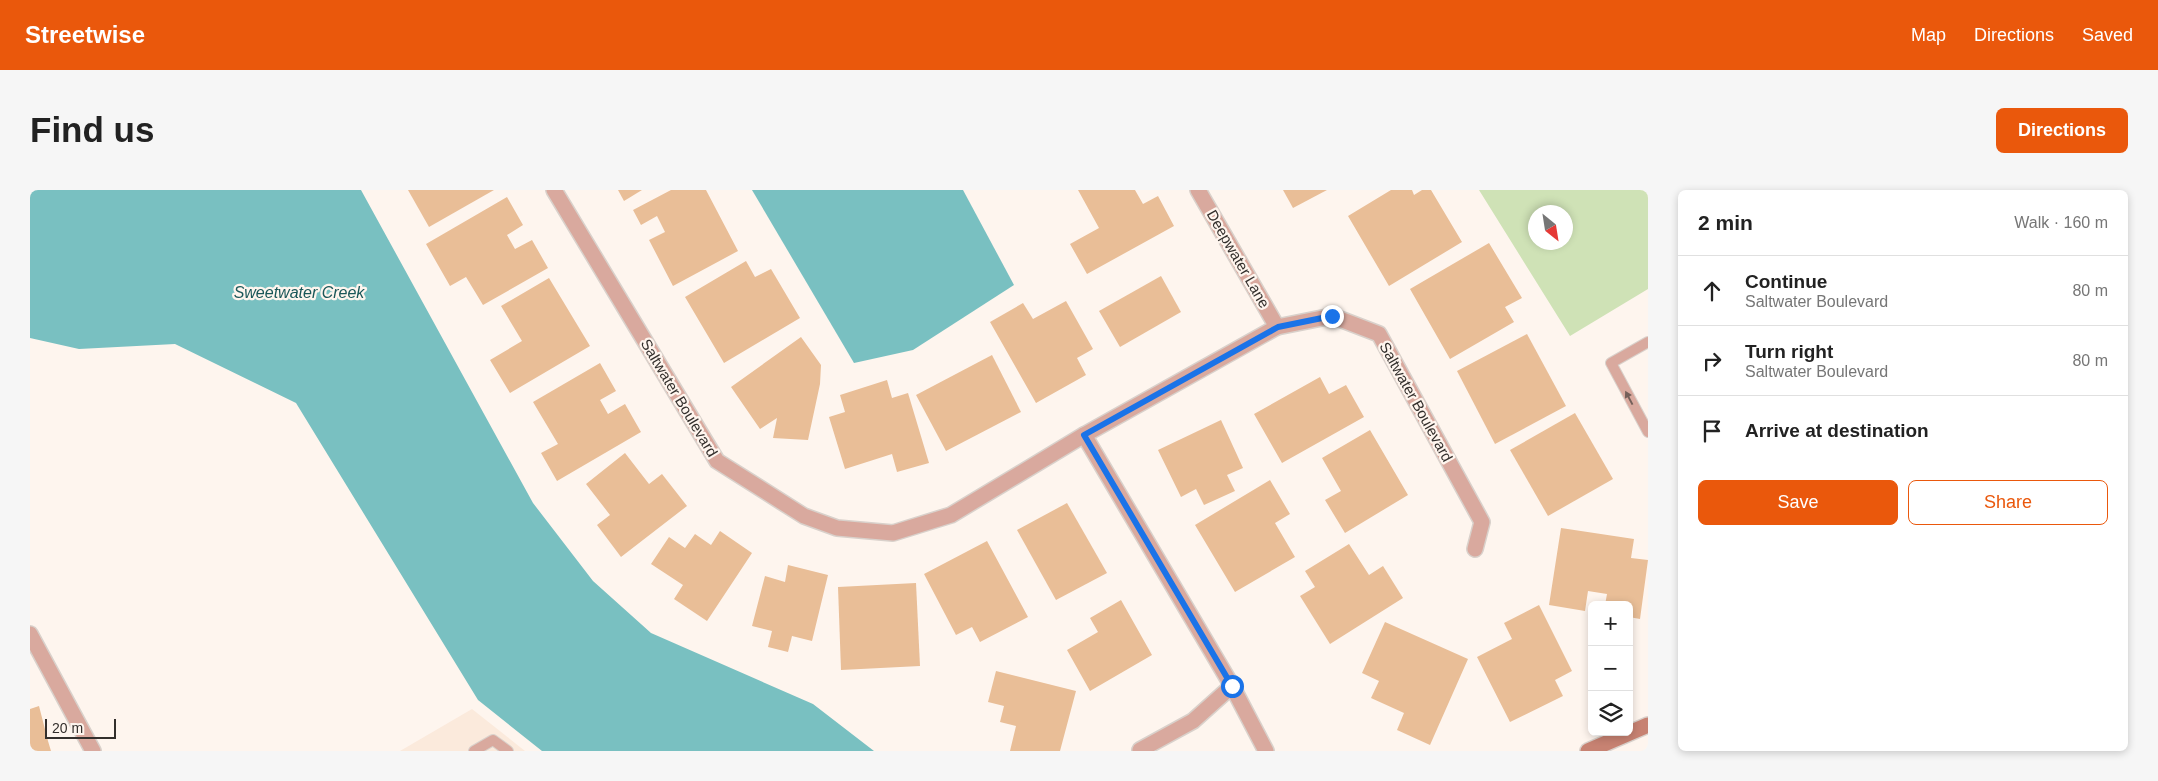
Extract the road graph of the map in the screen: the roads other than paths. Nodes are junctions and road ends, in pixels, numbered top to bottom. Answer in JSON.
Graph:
{"nodes":[{"id":1,"x":554,"y":190,"type":"edge"},
{"id":2,"x":1198,"y":190,"type":"edge"},
{"id":3,"x":1278,"y":327,"type":"junction"},
{"id":4,"x":1648,"y":342,"type":"edge"},
{"id":5,"x":1648,"y":432,"type":"edge"},
{"id":6,"x":1084,"y":435,"type":"junction"},
{"id":7,"x":1475,"y":550,"type":"dead end"},
{"id":8,"x":30,"y":634,"type":"edge"},
{"id":9,"x":1232,"y":686,"type":"junction"},
{"id":10,"x":1648,"y":725,"type":"edge"},
{"id":11,"x":1140,"y":750,"type":"edge"},
{"id":12,"x":93,"y":751,"type":"edge"},
{"id":13,"x":474,"y":751,"type":"edge"},
{"id":14,"x":508,"y":751,"type":"edge"},
{"id":15,"x":1266,"y":751,"type":"edge"},
{"id":16,"x":1588,"y":751,"type":"edge"}],
"edges":[{"from":1,"to":6,"type":"street","name":"Saltwater Boulevard"},
{"from":2,"to":3,"type":"street","name":"Deepwater Lane"},
{"from":3,"to":6,"type":"street","name":"Saltwater Boulevard"},
{"from":3,"to":7,"type":"street","name":"Saltwater Boulevard"},
{"from":5,"to":4,"type":"lane","one_way":true},
{"from":6,"to":9,"type":"street"},
{"from":8,"to":12,"type":"street"},
{"from":9,"to":11,"type":"street"},
{"from":9,"to":15,"type":"street"},
{"from":10,"to":16,"type":"main road"},
{"from":13,"to":14,"type":"lane"}]}
